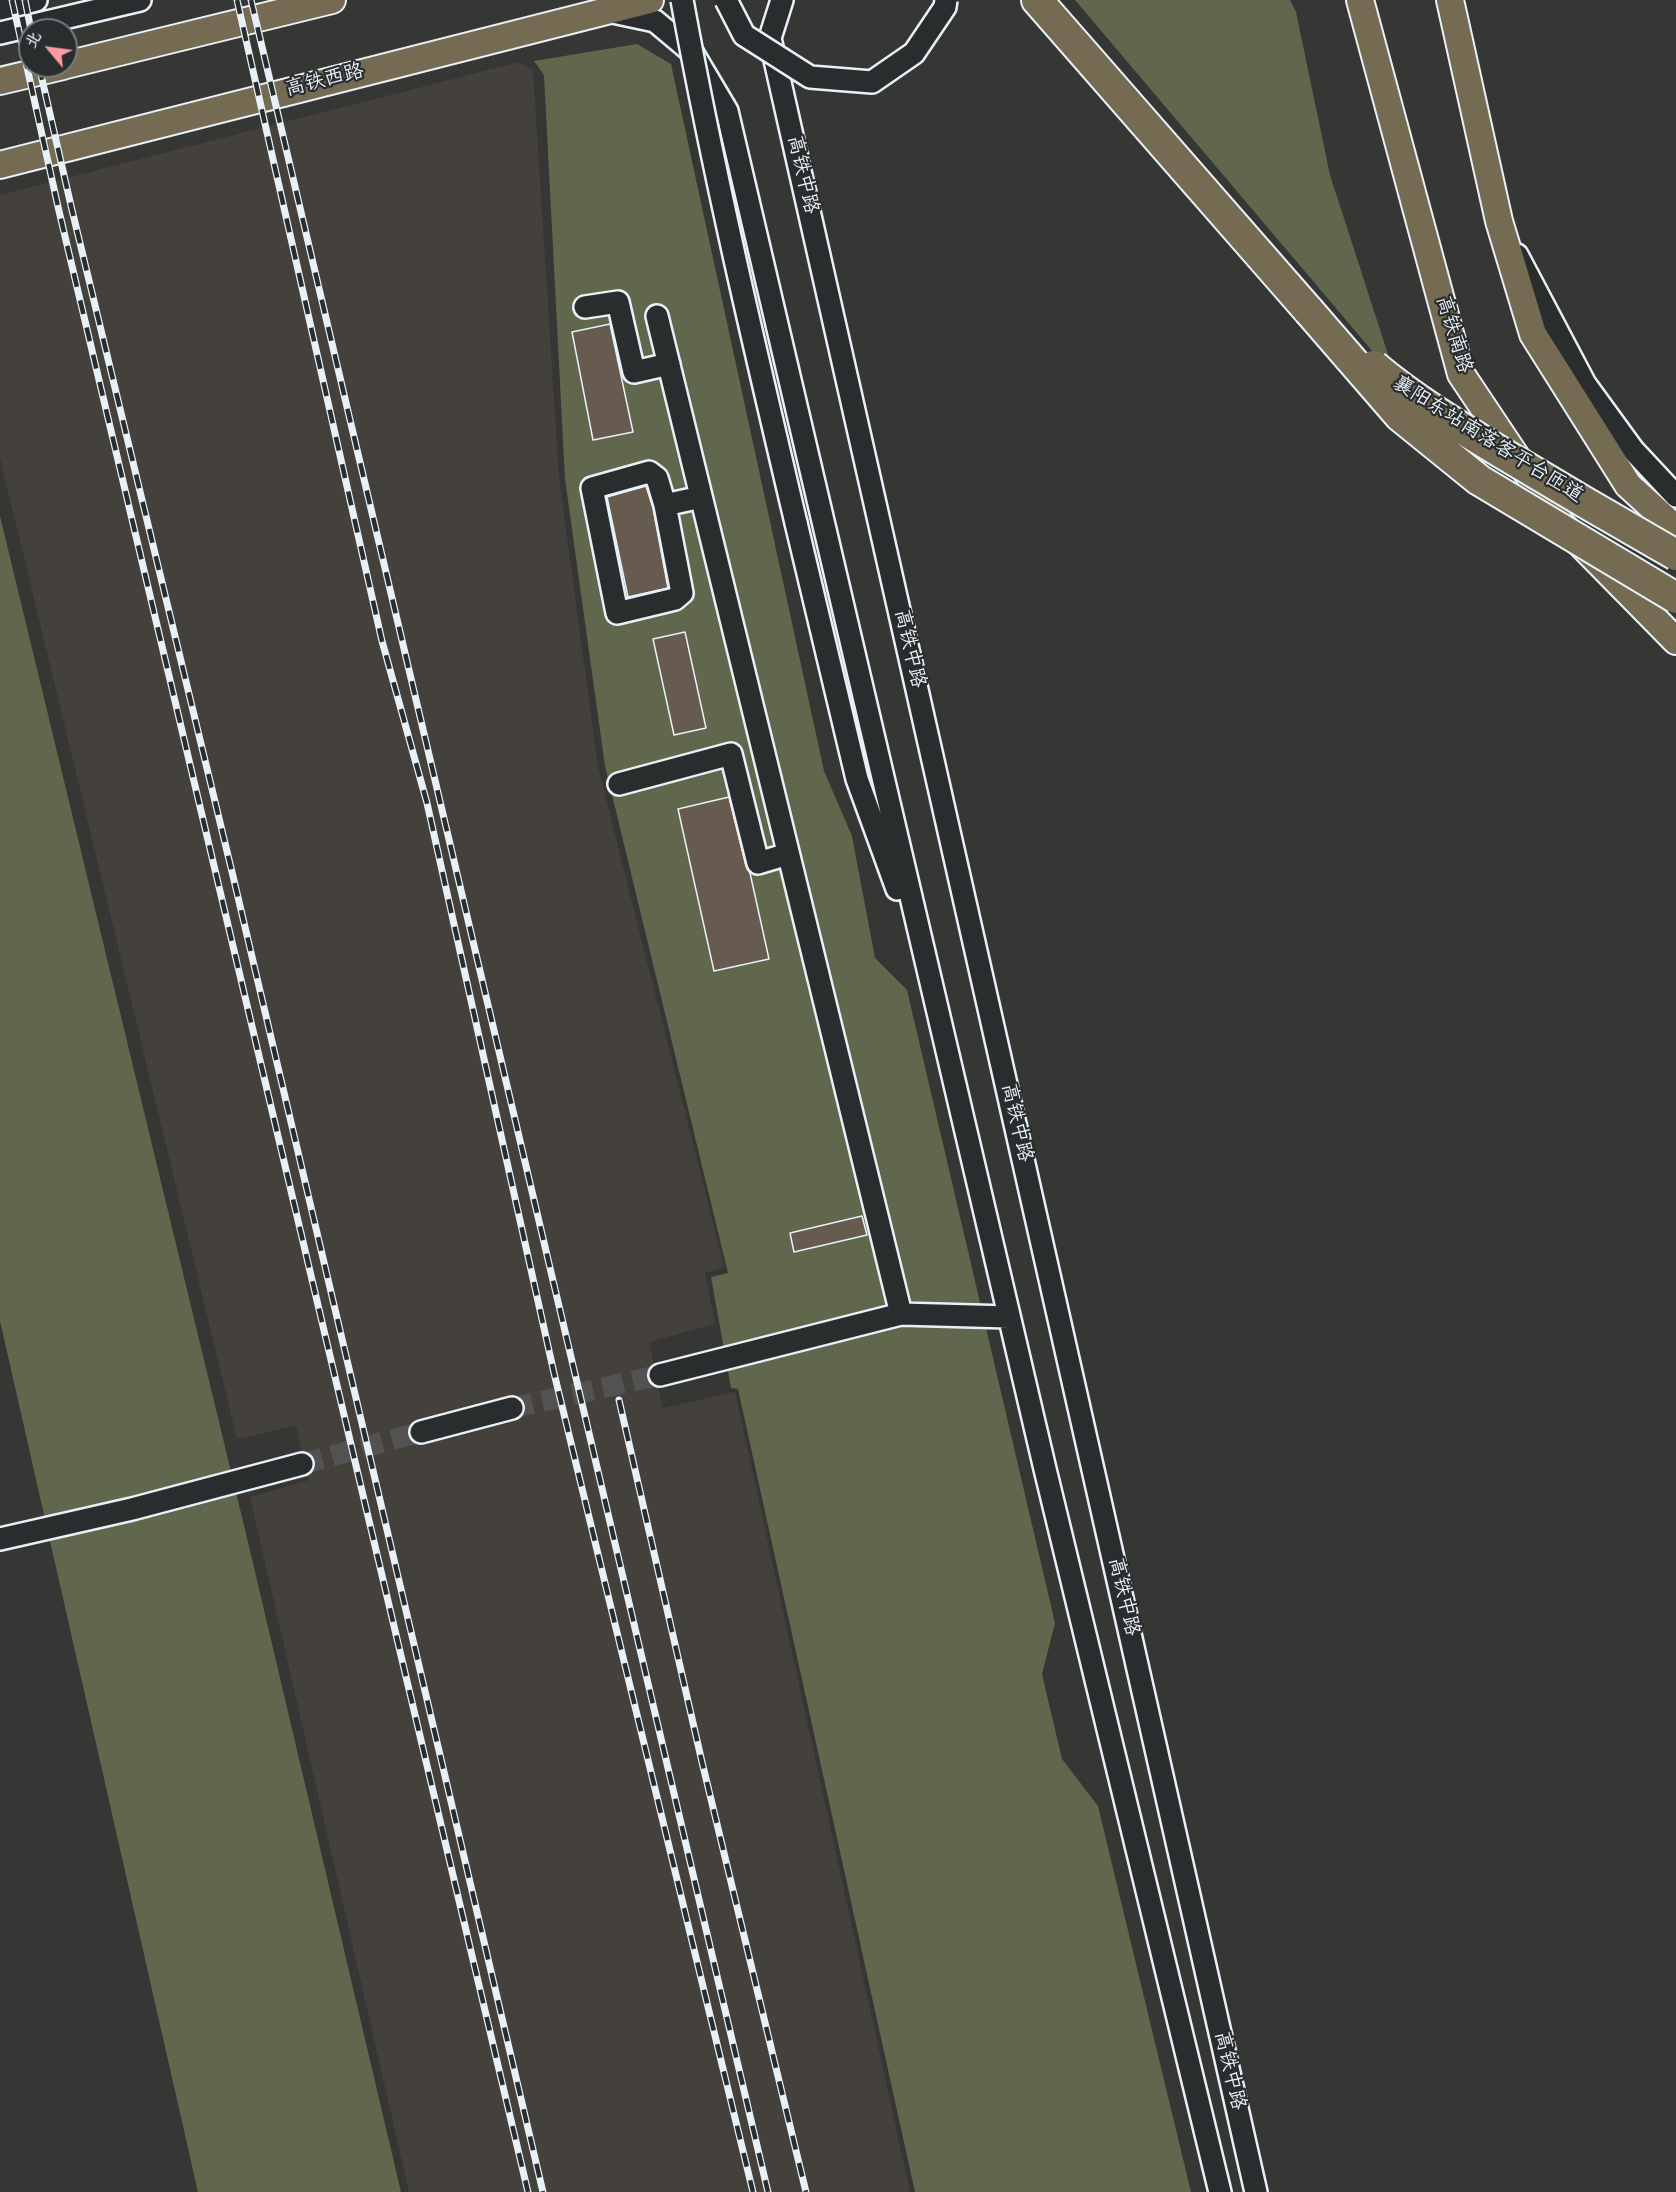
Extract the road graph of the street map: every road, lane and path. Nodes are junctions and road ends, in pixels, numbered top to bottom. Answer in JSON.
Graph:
{"nodes":[{"id":1,"x":36,"y":0,"type":"edge"},
{"id":2,"x":140,"y":0,"type":"edge"},
{"id":3,"x":332,"y":0,"type":"edge"},
{"id":4,"x":650,"y":0,"type":"edge"},
{"id":5,"x":682,"y":0,"type":"edge"},
{"id":6,"x":726,"y":0,"type":"edge"},
{"id":7,"x":782,"y":0,"type":"edge"},
{"id":8,"x":946,"y":0,"type":"edge"},
{"id":9,"x":1037,"y":0,"type":"edge"},
{"id":10,"x":1354,"y":0,"type":"edge"},
{"id":11,"x":1360,"y":0,"type":"edge"},
{"id":12,"x":1450,"y":0,"type":"edge"},
{"id":13,"x":0,"y":9,"type":"edge"},
{"id":14,"x":604,"y":10,"type":"junction"},
{"id":15,"x":1367,"y":26,"type":"junction"},
{"id":16,"x":0,"y":33,"type":"edge"},
{"id":17,"x":78,"y":63,"type":"edge"},
{"id":18,"x":18,"y":77,"type":"edge"},
{"id":19,"x":0,"y":81,"type":"edge"},
{"id":20,"x":0,"y":165,"type":"edge"},
{"id":21,"x":1499,"y":221,"type":"junction"},
{"id":22,"x":585,"y":308,"type":"dead end"},
{"id":23,"x":1309,"y":311,"type":"junction"},
{"id":24,"x":657,"y":316,"type":"dead end"},
{"id":25,"x":669,"y":364,"type":"junction"},
{"id":26,"x":1676,"y":496,"type":"edge"},
{"id":27,"x":701,"y":497,"type":"junction"},
{"id":28,"x":665,"y":505,"type":"junction"},
{"id":29,"x":1676,"y":529,"type":"edge"},
{"id":30,"x":1676,"y":555,"type":"edge"},
{"id":31,"x":1676,"y":598,"type":"edge"},
{"id":32,"x":1676,"y":641,"type":"edge"},
{"id":33,"x":619,"y":784,"type":"dead end"},
{"id":34,"x":788,"y":854,"type":"junction"},
{"id":35,"x":930,"y":977,"type":"junction"},
{"id":36,"x":900,"y":1314,"type":"junction"},
{"id":37,"x":1009,"y":1317,"type":"junction"},
{"id":38,"x":660,"y":1375,"type":"tunnel mouth"},
{"id":39,"x":512,"y":1408,"type":"tunnel mouth"},
{"id":40,"x":421,"y":1432,"type":"tunnel mouth"},
{"id":41,"x":302,"y":1464,"type":"tunnel mouth"},
{"id":42,"x":0,"y":1539,"type":"edge"},
{"id":43,"x":1220,"y":2192,"type":"edge"},
{"id":44,"x":1256,"y":2192,"type":"edge"}],
"edges":[{"from":1,"to":13,"type":"street"},
{"from":2,"to":16,"type":"street"},
{"from":3,"to":17,"type":"main road"},
{"from":4,"to":14,"type":"main road","name":"高铁西路"},
{"from":5,"to":35,"type":"street","name":"高铁中路","bridge":true},
{"from":6,"to":8,"type":"street","bridge":true},
{"from":7,"to":44,"type":"street","name":"高铁中路"},
{"from":9,"to":23,"type":"highway"},
{"from":10,"to":15,"type":"main road"},
{"from":11,"to":15,"type":"main road","name":"高铁南路"},
{"from":12,"to":21,"type":"main road"},
{"from":14,"to":20,"type":"main road","name":"高铁西路"},
{"from":14,"to":35,"type":"street","name":"高铁中路"},
{"from":15,"to":32,"type":"main road","name":"高铁南路"},
{"from":18,"to":19,"type":"main road"},
{"from":21,"to":26,"type":"street"},
{"from":21,"to":29,"type":"main road"},
{"from":22,"to":25,"type":"street"},
{"from":23,"to":30,"type":"highway","name":"襄阳东站南落客平台匝道","bridge":true},
{"from":23,"to":31,"type":"highway","bridge":true},
{"from":24,"to":25,"type":"street"},
{"from":25,"to":27,"type":"street"},
{"from":27,"to":28,"type":"street"},
{"from":27,"to":34,"type":"street"},
{"from":28,"to":28,"type":"street"},
{"from":33,"to":34,"type":"street"},
{"from":34,"to":36,"type":"street"},
{"from":35,"to":37,"type":"street","name":"高铁中路"},
{"from":36,"to":37,"type":"street"},
{"from":36,"to":38,"type":"street"},
{"from":37,"to":43,"type":"street","name":"高铁中路"},
{"from":39,"to":40,"type":"street"},
{"from":41,"to":42,"type":"street"}]}
